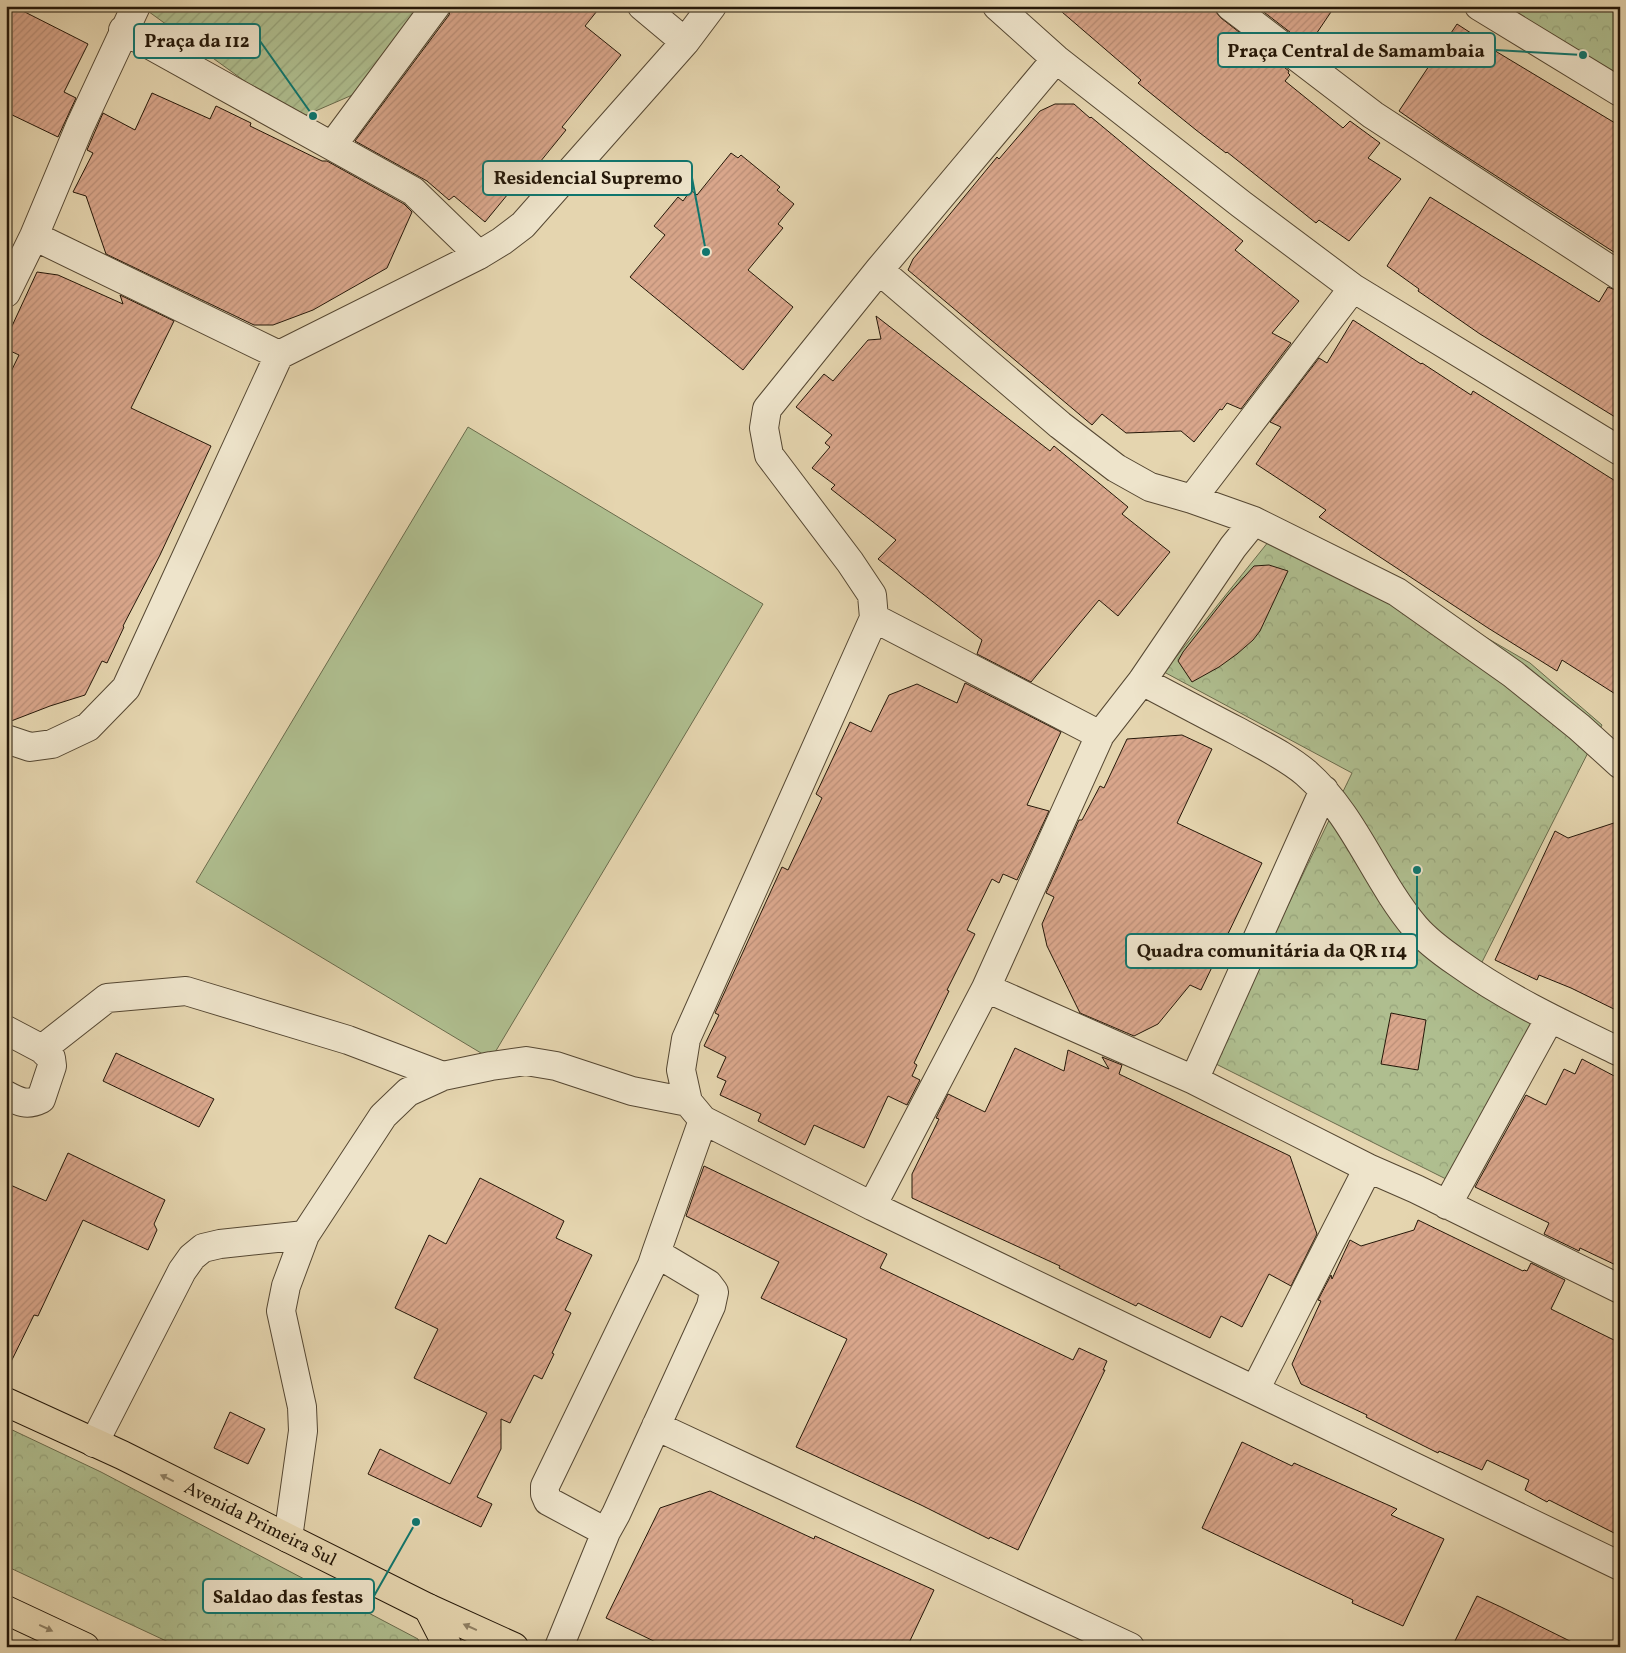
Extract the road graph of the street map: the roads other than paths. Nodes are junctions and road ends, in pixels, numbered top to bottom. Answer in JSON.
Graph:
{"nodes":[{"id":1,"x":136,"y":6,"type":"edge"},
{"id":2,"x":436,"y":6,"type":"edge"},
{"id":3,"x":642,"y":6,"type":"edge"},
{"id":4,"x":712,"y":6,"type":"edge"},
{"id":5,"x":997,"y":6,"type":"edge"},
{"id":6,"x":1230,"y":6,"type":"edge"},
{"id":7,"x":1479,"y":6,"type":"edge"},
{"id":8,"x":123,"y":30,"type":"junction"},
{"id":9,"x":685,"y":42,"type":"junction"},
{"id":10,"x":1056,"y":60,"type":"junction"},
{"id":11,"x":1620,"y":92,"type":"edge"},
{"id":12,"x":332,"y":146,"type":"junction"},
{"id":13,"x":34,"y":236,"type":"junction"},
{"id":14,"x":479,"y":255,"type":"junction"},
{"id":15,"x":879,"y":270,"type":"junction"},
{"id":16,"x":1620,"y":276,"type":"edge"},
{"id":17,"x":1353,"y":288,"type":"junction"},
{"id":18,"x":6,"y":293,"type":"edge"},
{"id":19,"x":279,"y":355,"type":"junction"},
{"id":20,"x":1620,"y":451,"type":"edge"},
{"id":21,"x":1192,"y":499,"type":"junction"},
{"id":22,"x":1254,"y":521,"type":"junction"},
{"id":23,"x":874,"y":618,"type":"junction"},
{"id":24,"x":1142,"y":681,"type":"junction"},
{"id":25,"x":1100,"y":735,"type":"junction"},
{"id":26,"x":6,"y":739,"type":"edge"},
{"id":27,"x":1620,"y":764,"type":"edge"},
{"id":28,"x":1324,"y":790,"type":"junction"},
{"id":29,"x":986,"y":988,"type":"junction"},
{"id":30,"x":1550,"y":1018,"type":"junction"},
{"id":31,"x":6,"y":1030,"type":"edge"},
{"id":32,"x":42,"y":1049,"type":"junction"},
{"id":33,"x":1620,"y":1052,"type":"edge"},
{"id":34,"x":443,"y":1076,"type":"junction"},
{"id":35,"x":1194,"y":1080,"type":"junction"},
{"id":36,"x":6,"y":1095,"type":"edge"},
{"id":37,"x":696,"y":1111,"type":"junction"},
{"id":38,"x":1368,"y":1168,"type":"junction"},
{"id":39,"x":1447,"y":1205,"type":"junction"},
{"id":40,"x":872,"y":1206,"type":"junction"},
{"id":41,"x":305,"y":1235,"type":"junction"},
{"id":42,"x":656,"y":1253,"type":"junction"},
{"id":43,"x":1620,"y":1289,"type":"edge"},
{"id":44,"x":1255,"y":1390,"type":"junction"},
{"id":45,"x":6,"y":1402,"type":"edge"},
{"id":46,"x":656,"y":1426,"type":"junction"},
{"id":47,"x":94,"y":1443,"type":"junction"},
{"id":48,"x":606,"y":1532,"type":"junction"},
{"id":49,"x":288,"y":1538,"type":"junction"},
{"id":50,"x":1620,"y":1566,"type":"edge"},
{"id":51,"x":428,"y":1608,"type":"junction"},
{"id":52,"x":6,"y":1610,"type":"edge"},
{"id":53,"x":86,"y":1647,"type":"edge"},
{"id":54,"x":448,"y":1647,"type":"edge"},
{"id":55,"x":514,"y":1647,"type":"edge"},
{"id":56,"x":558,"y":1647,"type":"edge"},
{"id":57,"x":1130,"y":1647,"type":"edge"}],
"edges":[{"from":1,"to":8,"type":"street"},
{"from":2,"to":12,"type":"street"},
{"from":3,"to":9,"type":"street"},
{"from":4,"to":9,"type":"street"},
{"from":5,"to":10,"type":"street"},
{"from":6,"to":16,"type":"street"},
{"from":7,"to":11,"type":"street"},
{"from":8,"to":12,"type":"street"},
{"from":8,"to":13,"type":"street"},
{"from":9,"to":14,"type":"street"},
{"from":10,"to":15,"type":"street"},
{"from":10,"to":17,"type":"street"},
{"from":12,"to":14,"type":"street"},
{"from":13,"to":18,"type":"street"},
{"from":13,"to":19,"type":"street"},
{"from":14,"to":19,"type":"street"},
{"from":15,"to":21,"type":"street"},
{"from":15,"to":23,"type":"street"},
{"from":17,"to":20,"type":"street"},
{"from":17,"to":21,"type":"street"},
{"from":19,"to":26,"type":"street"},
{"from":21,"to":22,"type":"street"},
{"from":22,"to":24,"type":"street"},
{"from":22,"to":27,"type":"street"},
{"from":23,"to":25,"type":"street"},
{"from":23,"to":37,"type":"street"},
{"from":24,"to":25,"type":"street"},
{"from":24,"to":28,"type":"street"},
{"from":25,"to":29,"type":"street"},
{"from":28,"to":30,"type":"street"},
{"from":28,"to":35,"type":"street"},
{"from":29,"to":35,"type":"street"},
{"from":29,"to":40,"type":"street"},
{"from":30,"to":33,"type":"street"},
{"from":30,"to":39,"type":"street"},
{"from":31,"to":32,"type":"street"},
{"from":32,"to":34,"type":"street"},
{"from":32,"to":36,"type":"street"},
{"from":34,"to":37,"type":"street"},
{"from":34,"to":41,"type":"street"},
{"from":35,"to":38,"type":"street"},
{"from":37,"to":40,"type":"street"},
{"from":37,"to":42,"type":"street"},
{"from":38,"to":39,"type":"street"},
{"from":38,"to":44,"type":"street"},
{"from":39,"to":43,"type":"street"},
{"from":40,"to":44,"type":"street"},
{"from":41,"to":47,"type":"street"},
{"from":41,"to":49,"type":"street"},
{"from":42,"to":46,"type":"street"},
{"from":42,"to":48,"type":"street"},
{"from":44,"to":50,"type":"street"},
{"from":45,"to":47,"type":"main road","name":"Avenida Primeira Sul"},
{"from":46,"to":48,"type":"street"},
{"from":46,"to":57,"type":"street"},
{"from":49,"to":47,"type":"main road","name":"Avenida Primeira Sul","one_way":true},
{"from":48,"to":56,"type":"street"},
{"from":49,"to":51,"type":"main road","name":"Avenida Primeira Sul"},
{"from":51,"to":54,"type":"main road"},
{"from":55,"to":51,"type":"main road","name":"Avenida Primeira Sul","one_way":true},
{"from":52,"to":53,"type":"main road","one_way":true}]}
